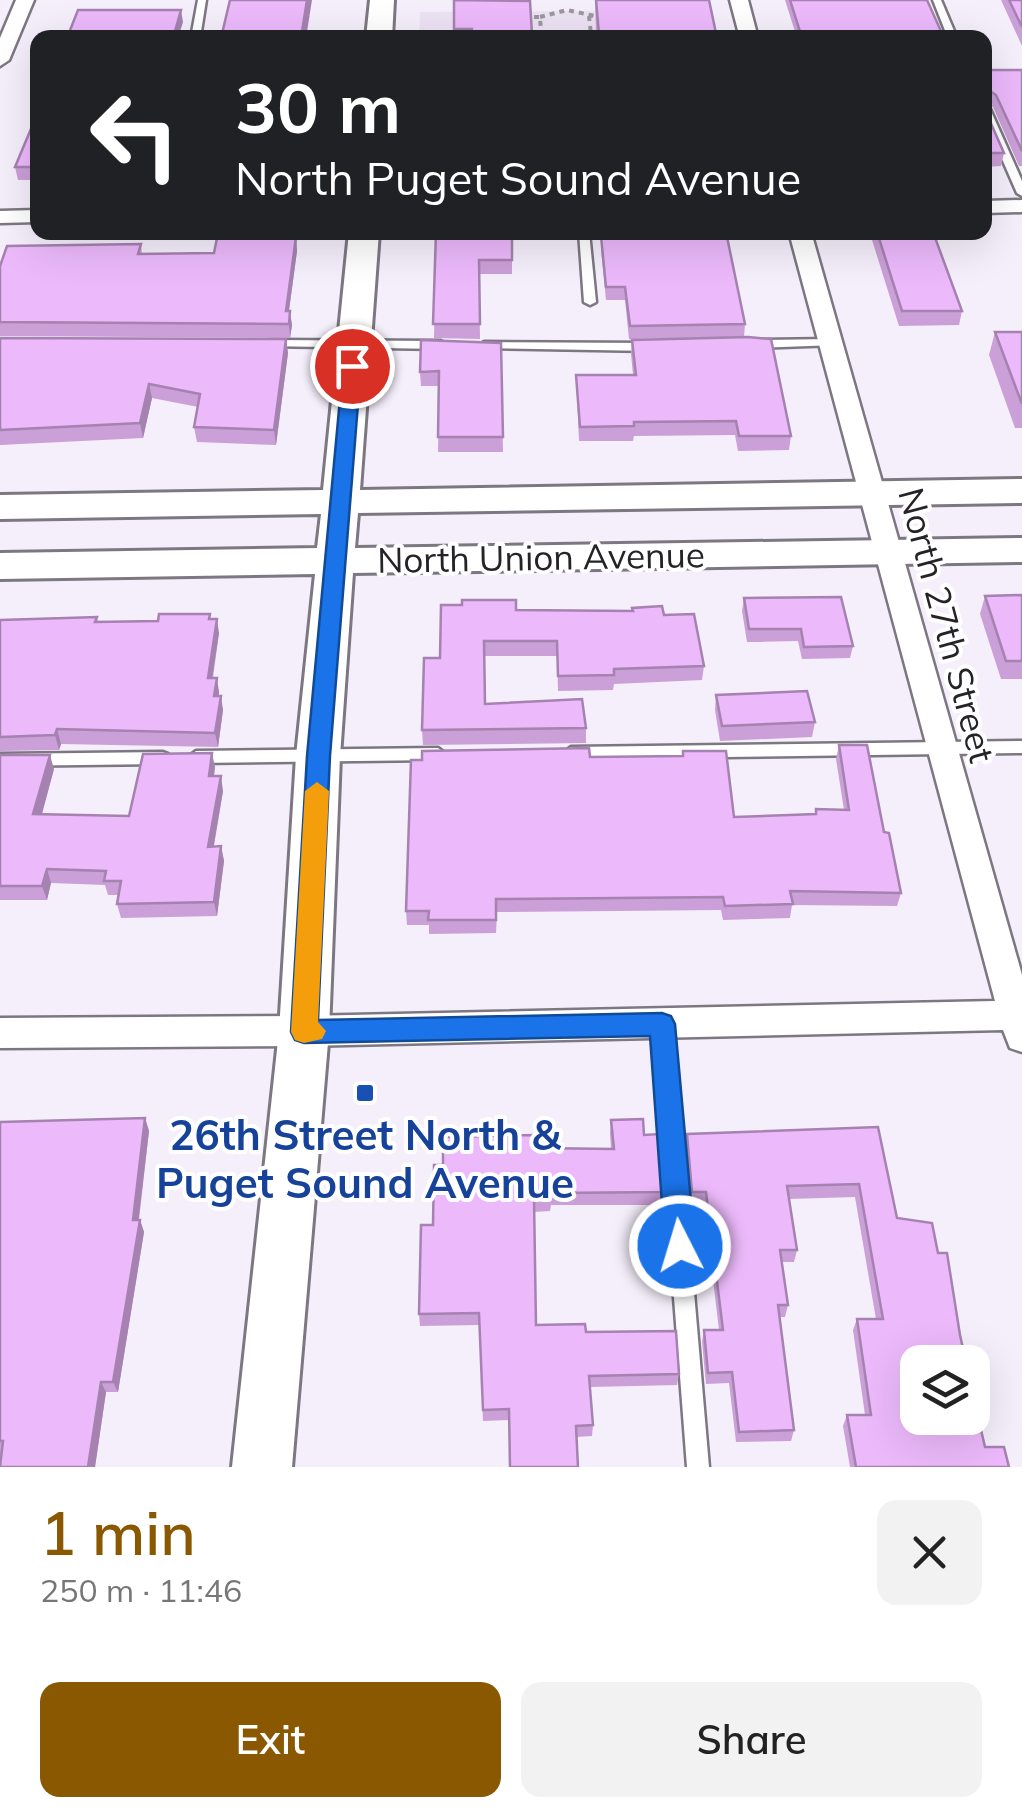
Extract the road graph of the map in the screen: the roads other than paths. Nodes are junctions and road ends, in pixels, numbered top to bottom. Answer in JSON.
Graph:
{"nodes":[{"id":1,"x":0,"y":0,"type":"edge"},
{"id":2,"x":26,"y":0,"type":"edge"},
{"id":3,"x":49,"y":0,"type":"edge"},
{"id":4,"x":202,"y":0,"type":"edge"},
{"id":5,"x":382,"y":0,"type":"edge"},
{"id":6,"x":740,"y":0,"type":"edge"},
{"id":7,"x":936,"y":0,"type":"edge"},
{"id":8,"x":196,"y":30,"type":"edge"},
{"id":9,"x":380,"y":30,"type":"edge"},
{"id":10,"x":747,"y":30,"type":"edge"},
{"id":11,"x":949,"y":30,"type":"edge"},
{"id":12,"x":0,"y":60,"type":"edge"},
{"id":13,"x":992,"y":126,"type":"edge"},
{"id":14,"x":1022,"y":193,"type":"edge"},
{"id":15,"x":1022,"y":206,"type":"edge"},
{"id":16,"x":992,"y":207,"type":"edge"},
{"id":17,"x":30,"y":216,"type":"edge"},
{"id":18,"x":0,"y":217,"type":"edge"},
{"id":19,"x":363,"y":240,"type":"edge"},
{"id":20,"x":585,"y":240,"type":"edge"},
{"id":21,"x":802,"y":240,"type":"edge"},
{"id":22,"x":590,"y":302,"type":"dead end"},
{"id":23,"x":832,"y":343,"type":"junction"},
{"id":24,"x":256,"y":344,"type":"edge"},
{"id":25,"x":354,"y":344,"type":"junction"},
{"id":26,"x":448,"y":345,"type":"edge"},
{"id":27,"x":466,"y":345,"type":"edge"},
{"id":28,"x":734,"y":345,"type":"edge"},
{"id":29,"x":674,"y":346,"type":"edge"},
{"id":30,"x":1022,"y":491,"type":"edge"},
{"id":31,"x":873,"y":494,"type":"junction"},
{"id":32,"x":340,"y":502,"type":"junction"},
{"id":33,"x":0,"y":507,"type":"edge"},
{"id":34,"x":1022,"y":550,"type":"edge"},
{"id":35,"x":890,"y":551,"type":"junction"},
{"id":36,"x":335,"y":560,"type":"junction"},
{"id":37,"x":0,"y":566,"type":"edge"},
{"id":38,"x":1022,"y":747,"type":"edge"},
{"id":39,"x":942,"y":748,"type":"junction"},
{"id":40,"x":553,"y":753,"type":"edge"},
{"id":41,"x":455,"y":754,"type":"edge"},
{"id":42,"x":318,"y":756,"type":"junction"},
{"id":43,"x":0,"y":760,"type":"edge"},
{"id":44,"x":1020,"y":1022,"type":"edge"},
{"id":45,"x":662,"y":1024,"type":"junction"},
{"id":46,"x":304,"y":1032,"type":"junction"},
{"id":47,"x":0,"y":1033,"type":"edge"},
{"id":48,"x":262,"y":1467,"type":"edge"},
{"id":49,"x":698,"y":1467,"type":"edge"}],
"edges":[{"from":1,"to":2,"type":"street"},
{"from":2,"to":3,"type":"street"},
{"from":2,"to":12,"type":"street"},
{"from":4,"to":8,"type":"lane"},
{"from":5,"to":9,"type":"street"},
{"from":6,"to":10,"type":"street"},
{"from":7,"to":11,"type":"lane"},
{"from":13,"to":14,"type":"lane"},
{"from":15,"to":16,"type":"street"},
{"from":17,"to":18,"type":"street"},
{"from":19,"to":25,"type":"street"},
{"from":20,"to":22,"type":"lane"},
{"from":21,"to":23,"type":"street","name":"North 27th Street"},
{"from":23,"to":28,"type":"lane"},
{"from":23,"to":31,"type":"street","name":"North 27th Street"},
{"from":24,"to":25,"type":"lane"},
{"from":25,"to":26,"type":"lane"},
{"from":25,"to":32,"type":"street"},
{"from":27,"to":29,"type":"lane"},
{"from":30,"to":31,"type":"street","name":"North Union Avenue"},
{"from":31,"to":32,"type":"street","name":"North Union Avenue"},
{"from":31,"to":35,"type":"street","name":"North 27th Street"},
{"from":32,"to":33,"type":"street","name":"North Union Avenue"},
{"from":32,"to":36,"type":"street"},
{"from":34,"to":35,"type":"street","name":"North Union Avenue"},
{"from":35,"to":36,"type":"street","name":"North Union Avenue"},
{"from":35,"to":39,"type":"street","name":"North 27th Street"},
{"from":36,"to":37,"type":"street","name":"North Union Avenue"},
{"from":36,"to":42,"type":"street"},
{"from":38,"to":39,"type":"lane"},
{"from":39,"to":40,"type":"lane"},
{"from":39,"to":44,"type":"street","name":"North 27th Street"},
{"from":41,"to":42,"type":"lane"},
{"from":42,"to":43,"type":"lane"},
{"from":42,"to":46,"type":"street"},
{"from":44,"to":45,"type":"street"},
{"from":45,"to":46,"type":"street"},
{"from":45,"to":49,"type":"lane"},
{"from":46,"to":47,"type":"street"},
{"from":46,"to":48,"type":"street"}]}
